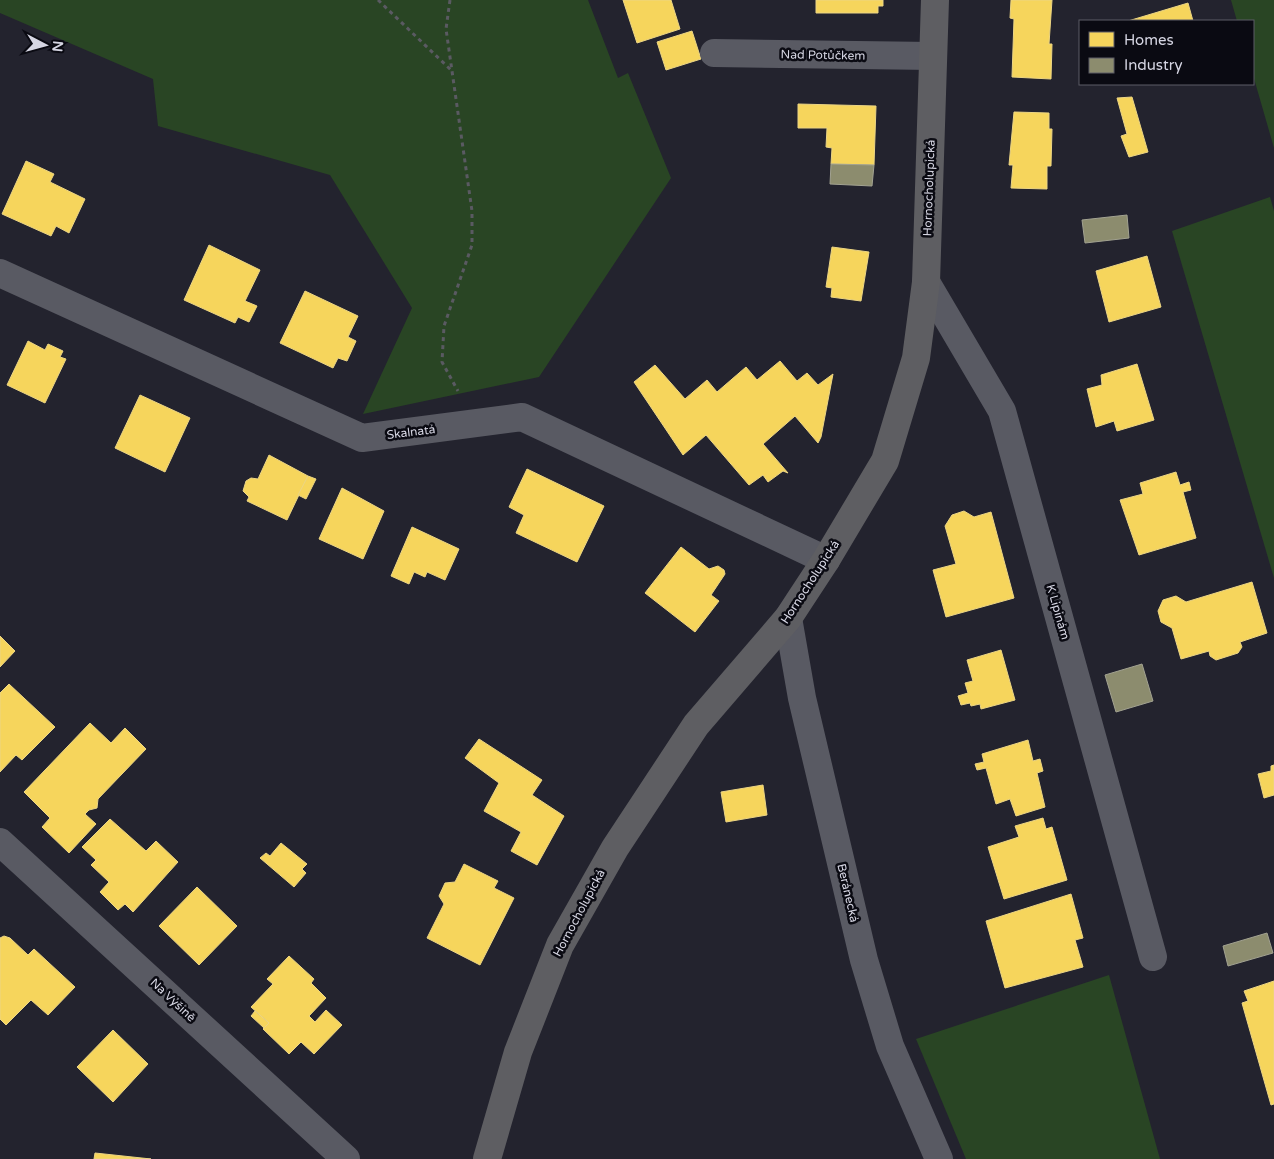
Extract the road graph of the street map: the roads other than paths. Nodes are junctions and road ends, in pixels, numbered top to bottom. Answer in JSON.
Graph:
{"nodes":[{"id":1,"x":935,"y":0,"type":"edge"},
{"id":2,"x":714,"y":53,"type":"dead end"},
{"id":3,"x":933,"y":56,"type":"junction"},
{"id":4,"x":0,"y":273,"type":"edge"},
{"id":5,"x":926,"y":282,"type":"junction"},
{"id":6,"x":826,"y":560,"type":"junction"},
{"id":7,"x":788,"y":618,"type":"junction"},
{"id":8,"x":0,"y":842,"type":"edge"},
{"id":9,"x":1153,"y":957,"type":"dead end"},
{"id":10,"x":346,"y":1159,"type":"edge"},
{"id":11,"x":486,"y":1159,"type":"edge"},
{"id":12,"x":939,"y":1159,"type":"edge"}],
"edges":[{"from":1,"to":3,"type":"street","name":"Hornocholupická"},
{"from":2,"to":3,"type":"street","name":"Nad Potůčkem"},
{"from":3,"to":5,"type":"street","name":"Hornocholupická"},
{"from":4,"to":6,"type":"street","name":"Skalnatá"},
{"from":5,"to":6,"type":"street","name":"Hornocholupická"},
{"from":5,"to":9,"type":"street","name":"K Lipinám"},
{"from":6,"to":7,"type":"street","name":"Hornocholupická"},
{"from":7,"to":11,"type":"street","name":"Hornocholupická"},
{"from":7,"to":12,"type":"street","name":"Beránecká"},
{"from":8,"to":10,"type":"street","name":"Na Výšině"}]}
